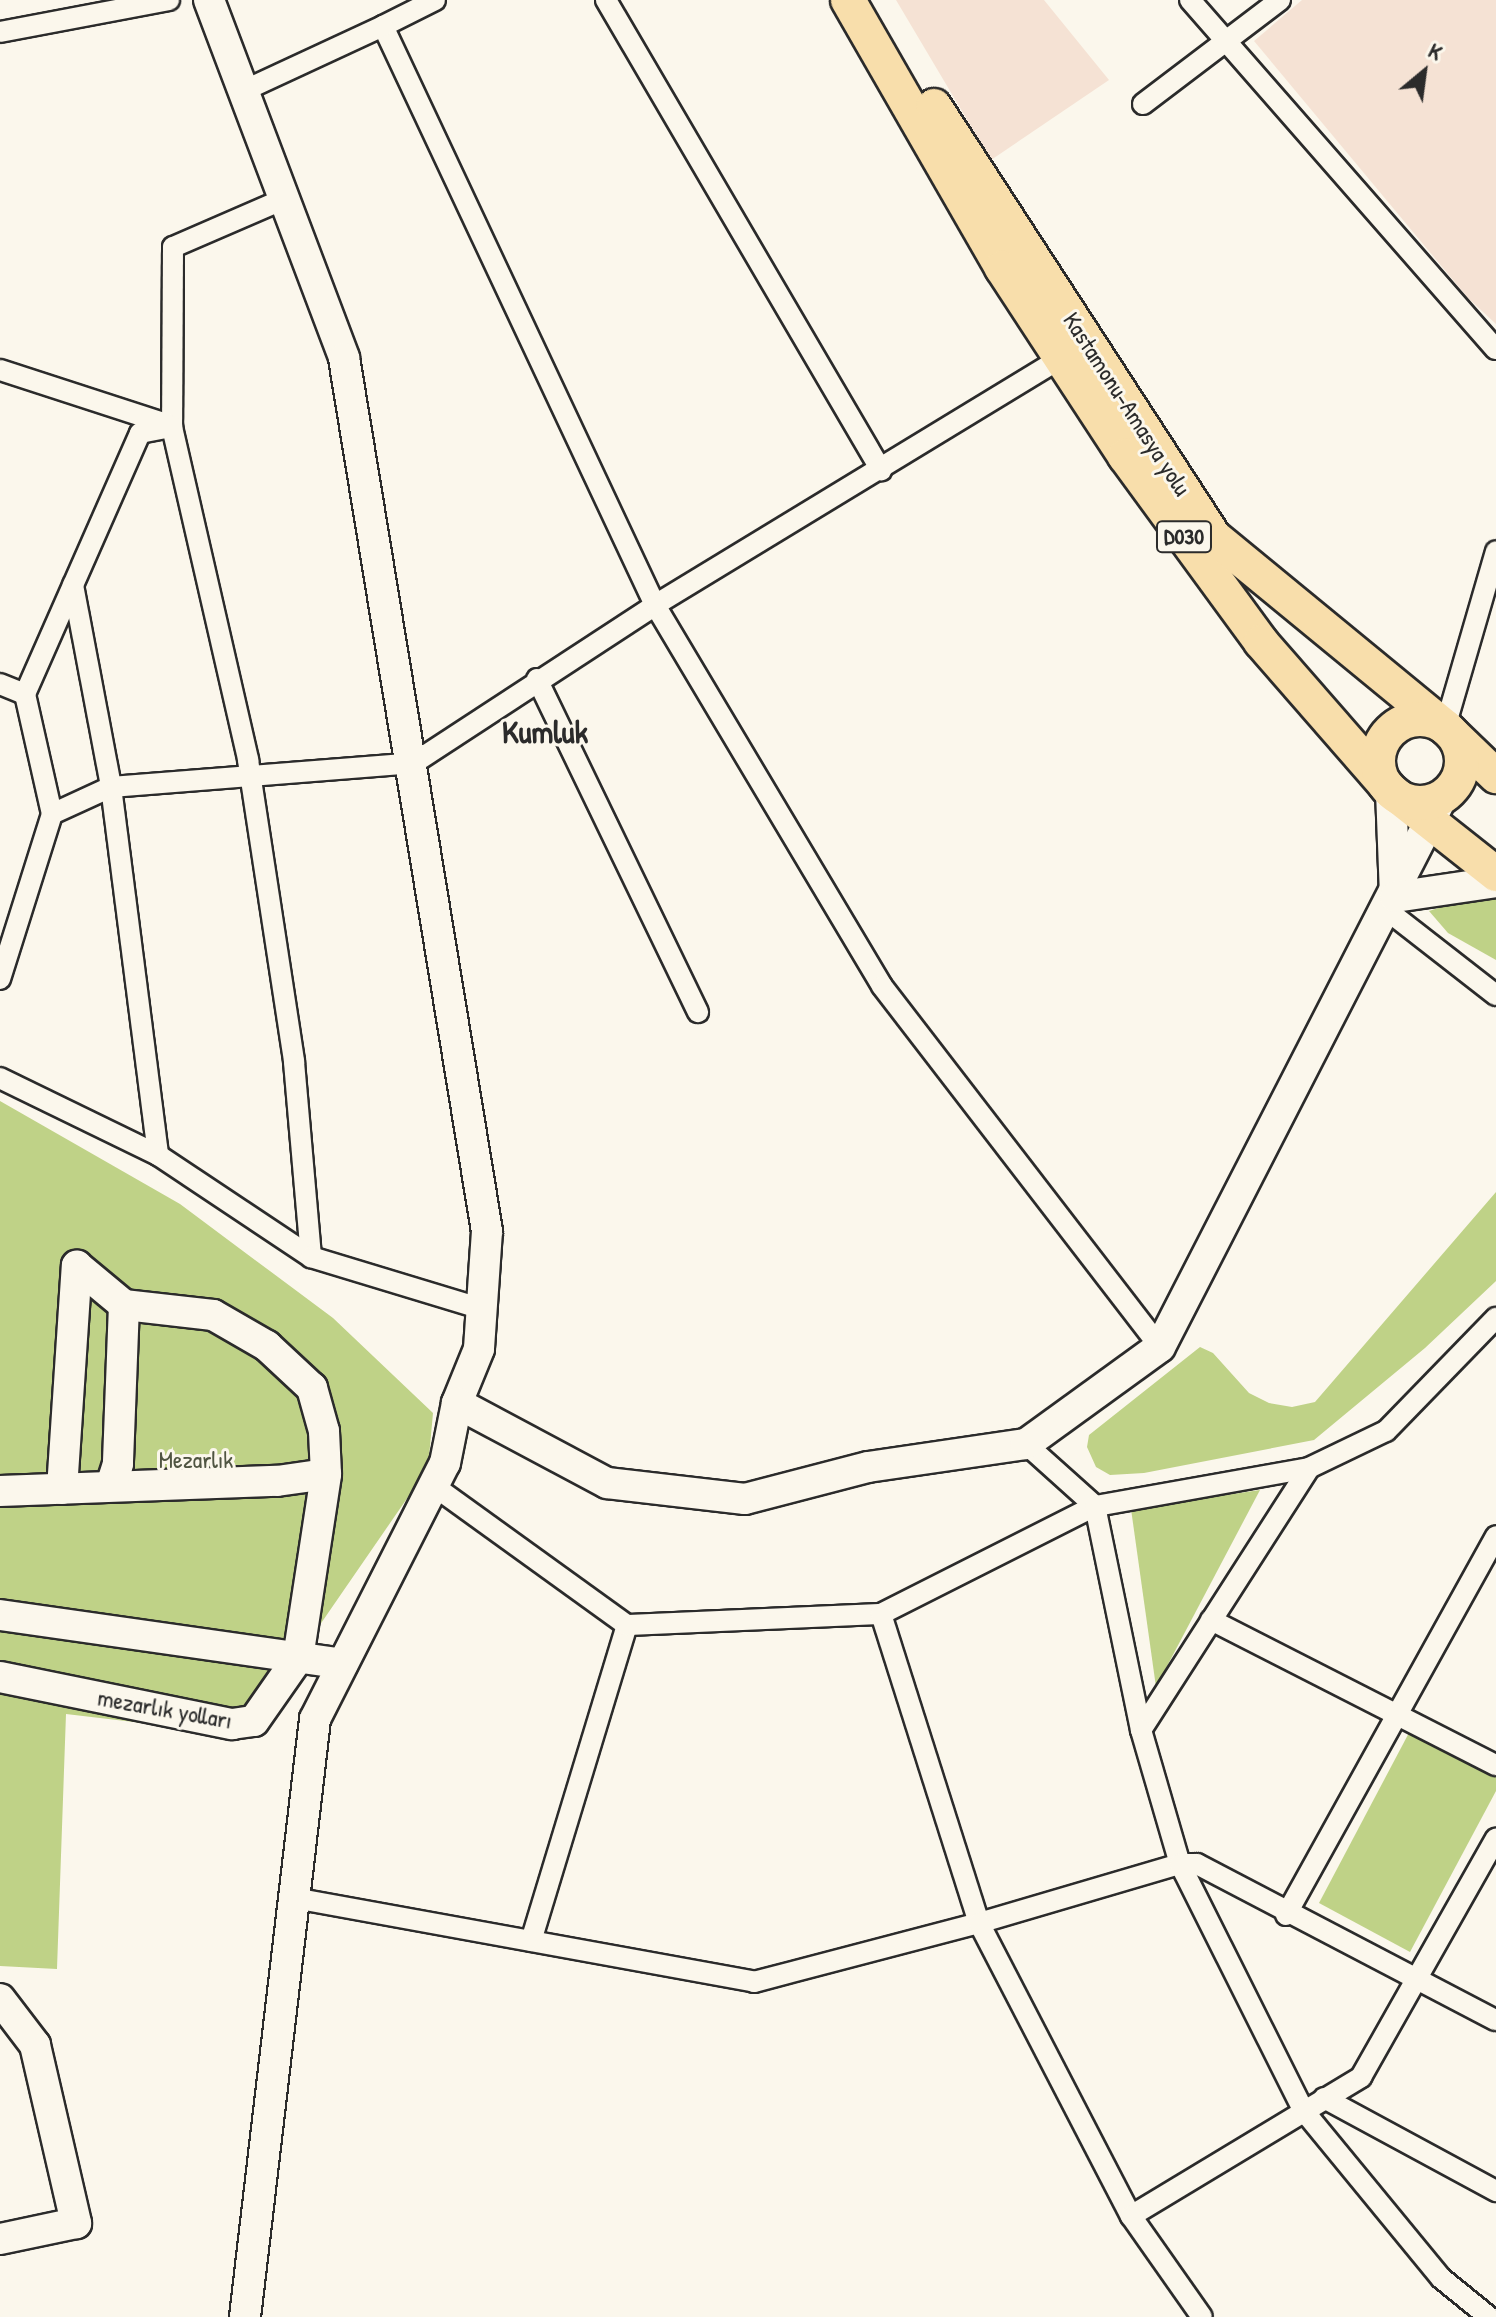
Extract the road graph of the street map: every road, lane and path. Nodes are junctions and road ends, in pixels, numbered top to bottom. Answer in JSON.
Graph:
{"nodes":[{"id":1,"x":169,"y":0,"type":"edge"},
{"id":2,"x":209,"y":0,"type":"edge"},
{"id":3,"x":435,"y":0,"type":"edge"},
{"id":4,"x":606,"y":0,"type":"edge"},
{"id":5,"x":848,"y":0,"type":"edge"},
{"id":6,"x":869,"y":0,"type":"edge"},
{"id":7,"x":1190,"y":0,"type":"edge"},
{"id":8,"x":1280,"y":0,"type":"edge"},
{"id":9,"x":383,"y":26,"type":"junction"},
{"id":10,"x":0,"y":32,"type":"edge"},
{"id":11,"x":1226,"y":41,"type":"junction"},
{"id":12,"x":243,"y":91,"type":"junction"},
{"id":13,"x":1143,"y":104,"type":"dead end"},
{"id":14,"x":284,"y":199,"type":"junction"},
{"id":15,"x":1496,"y":349,"type":"edge"},
{"id":16,"x":1061,"y":358,"type":"junction"},
{"id":17,"x":0,"y":370,"type":"edge"},
{"id":18,"x":172,"y":427,"type":"junction"},
{"id":19,"x":881,"y":470,"type":"junction"},
{"id":20,"x":1496,"y":551,"type":"edge"},
{"id":21,"x":73,"y":585,"type":"junction"},
{"id":22,"x":655,"y":605,"type":"junction"},
{"id":23,"x":537,"y":679,"type":"junction"},
{"id":24,"x":0,"y":684,"type":"edge"},
{"id":25,"x":25,"y":694,"type":"junction"},
{"id":26,"x":1445,"y":727,"type":"junction"},
{"id":27,"x":414,"y":763,"type":"junction"},
{"id":28,"x":1496,"y":776,"type":"edge"},
{"id":29,"x":251,"y":778,"type":"junction"},
{"id":30,"x":111,"y":787,"type":"junction"},
{"id":31,"x":1391,"y":791,"type":"junction"},
{"id":32,"x":1436,"y":808,"type":"junction"},
{"id":33,"x":52,"y":814,"type":"junction"},
{"id":34,"x":1496,"y":874,"type":"edge"},
{"id":35,"x":1496,"y":882,"type":"edge"},
{"id":36,"x":1391,"y":904,"type":"junction"},
{"id":37,"x":0,"y":979,"type":"edge"},
{"id":38,"x":1496,"y":995,"type":"edge"},
{"id":39,"x":698,"y":1012,"type":"dead end"},
{"id":40,"x":0,"y":1078,"type":"edge"},
{"id":41,"x":158,"y":1155,"type":"junction"},
{"id":42,"x":311,"y":1257,"type":"junction"},
{"id":43,"x":124,"y":1305,"type":"junction"},
{"id":44,"x":482,"y":1309,"type":"junction"},
{"id":45,"x":1496,"y":1318,"type":"edge"},
{"id":46,"x":1160,"y":1347,"type":"junction"},
{"id":47,"x":457,"y":1403,"type":"junction"},
{"id":48,"x":1026,"y":1444,"type":"junction"},
{"id":49,"x":1309,"y":1468,"type":"junction"},
{"id":50,"x":326,"y":1474,"type":"junction"},
{"id":51,"x":440,"y":1474,"type":"junction"},
{"id":52,"x":111,"y":1485,"type":"junction"},
{"id":53,"x":62,"y":1489,"type":"junction"},
{"id":54,"x":0,"y":1491,"type":"edge"},
{"id":55,"x":1095,"y":1506,"type":"junction"},
{"id":56,"x":1496,"y":1536,"type":"edge"},
{"id":57,"x":881,"y":1614,"type":"junction"},
{"id":58,"x":0,"y":1615,"type":"edge"},
{"id":59,"x":1211,"y":1620,"type":"junction"},
{"id":60,"x":627,"y":1625,"type":"junction"},
{"id":61,"x":298,"y":1658,"type":"junction"},
{"id":62,"x":343,"y":1664,"type":"junction"},
{"id":63,"x":0,"y":1677,"type":"edge"},
{"id":64,"x":1397,"y":1714,"type":"junction"},
{"id":65,"x":1141,"y":1730,"type":"junction"},
{"id":66,"x":1496,"y":1765,"type":"edge"},
{"id":67,"x":1496,"y":1838,"type":"edge"},
{"id":68,"x":1180,"y":1864,"type":"junction"},
{"id":69,"x":294,"y":1898,"type":"junction"},
{"id":70,"x":1286,"y":1915,"type":"junction"},
{"id":71,"x":979,"y":1923,"type":"junction"},
{"id":72,"x":531,"y":1941,"type":"junction"},
{"id":73,"x":1420,"y":1980,"type":"junction"},
{"id":74,"x":0,"y":1999,"type":"edge"},
{"id":75,"x":1496,"y":2020,"type":"edge"},
{"id":76,"x":1324,"y":2098,"type":"junction"},
{"id":77,"x":1303,"y":2110,"type":"junction"},
{"id":78,"x":1496,"y":2191,"type":"edge"},
{"id":79,"x":1131,"y":2216,"type":"junction"},
{"id":80,"x":0,"y":2239,"type":"edge"},
{"id":81,"x":245,"y":2317,"type":"edge"},
{"id":82,"x":1202,"y":2317,"type":"edge"},
{"id":83,"x":1489,"y":2317,"type":"edge"}],
"edges":[{"from":1,"to":10,"type":"street"},
{"from":2,"to":12,"type":"street"},
{"from":3,"to":9,"type":"street"},
{"from":4,"to":19,"type":"street"},
{"from":5,"to":16,"type":"main road","name":"Kastamonu-Amasya yolu","number":"D030"},
{"from":6,"to":26,"type":"main road","name":"Kastamonu-Amasya yolu","number":"D030"},
{"from":7,"to":11,"type":"street"},
{"from":8,"to":11,"type":"street"},
{"from":9,"to":12,"type":"street"},
{"from":9,"to":22,"type":"street"},
{"from":11,"to":13,"type":"street"},
{"from":11,"to":15,"type":"street"},
{"from":12,"to":14,"type":"street"},
{"from":14,"to":18,"type":"street"},
{"from":14,"to":27,"type":"street"},
{"from":16,"to":19,"type":"street"},
{"from":16,"to":31,"type":"main road","name":"Kastamonu-Amasya yolu","number":"D030"},
{"from":17,"to":18,"type":"street"},
{"from":18,"to":21,"type":"street"},
{"from":18,"to":29,"type":"street"},
{"from":19,"to":22,"type":"street"},
{"from":20,"to":26,"type":"street"},
{"from":21,"to":25,"type":"street"},
{"from":21,"to":30,"type":"street"},
{"from":22,"to":23,"type":"street"},
{"from":22,"to":46,"type":"street"},
{"from":23,"to":27,"type":"street"},
{"from":23,"to":39,"type":"street"},
{"from":24,"to":25,"type":"street"},
{"from":25,"to":33,"type":"street"},
{"from":26,"to":28,"type":"main road","name":"Kastamonu-Amasya yolu","number":"D030"},
{"from":26,"to":31,"type":"main road"},
{"from":26,"to":32,"type":"main road"},
{"from":27,"to":29,"type":"street"},
{"from":27,"to":44,"type":"street"},
{"from":29,"to":30,"type":"street"},
{"from":29,"to":42,"type":"street"},
{"from":30,"to":33,"type":"street"},
{"from":30,"to":41,"type":"street"},
{"from":31,"to":32,"type":"main road"},
{"from":31,"to":36,"type":"street"},
{"from":32,"to":34,"type":"main road"},
{"from":32,"to":36,"type":"street"},
{"from":33,"to":37,"type":"street"},
{"from":35,"to":36,"type":"street"},
{"from":36,"to":38,"type":"street"},
{"from":36,"to":46,"type":"street"},
{"from":40,"to":41,"type":"street"},
{"from":41,"to":42,"type":"street"},
{"from":42,"to":44,"type":"street"},
{"from":43,"to":50,"type":"street","name":"mezarlık yolları"},
{"from":43,"to":52,"type":"street"},
{"from":43,"to":53,"type":"street"},
{"from":44,"to":47,"type":"street"},
{"from":45,"to":49,"type":"street"},
{"from":46,"to":48,"type":"street"},
{"from":47,"to":48,"type":"street"},
{"from":47,"to":51,"type":"street"},
{"from":48,"to":55,"type":"street"},
{"from":49,"to":55,"type":"street"},
{"from":49,"to":59,"type":"street"},
{"from":50,"to":52,"type":"street"},
{"from":50,"to":61,"type":"street","name":"mezarlık yolları"},
{"from":51,"to":60,"type":"street"},
{"from":51,"to":62,"type":"street"},
{"from":52,"to":53,"type":"street"},
{"from":53,"to":54,"type":"street"},
{"from":55,"to":57,"type":"street"},
{"from":55,"to":65,"type":"street"},
{"from":56,"to":64,"type":"street"},
{"from":57,"to":60,"type":"street"},
{"from":57,"to":71,"type":"street"},
{"from":58,"to":61,"type":"street"},
{"from":59,"to":64,"type":"street"},
{"from":59,"to":65,"type":"street"},
{"from":60,"to":72,"type":"street"},
{"from":61,"to":62,"type":"street"},
{"from":61,"to":63,"type":"street","name":"mezarlık yolları"},
{"from":62,"to":69,"type":"street"},
{"from":64,"to":66,"type":"street"},
{"from":64,"to":70,"type":"street"},
{"from":65,"to":68,"type":"street"},
{"from":67,"to":73,"type":"street"},
{"from":68,"to":70,"type":"street"},
{"from":68,"to":71,"type":"street"},
{"from":68,"to":77,"type":"street"},
{"from":69,"to":72,"type":"street"},
{"from":69,"to":81,"type":"street"},
{"from":70,"to":73,"type":"street"},
{"from":71,"to":72,"type":"street"},
{"from":71,"to":79,"type":"street"},
{"from":73,"to":75,"type":"street"},
{"from":73,"to":76,"type":"street"},
{"from":74,"to":80,"type":"street"},
{"from":76,"to":77,"type":"street"},
{"from":76,"to":78,"type":"street"},
{"from":77,"to":79,"type":"street"},
{"from":77,"to":83,"type":"street"},
{"from":79,"to":82,"type":"street"}]}
